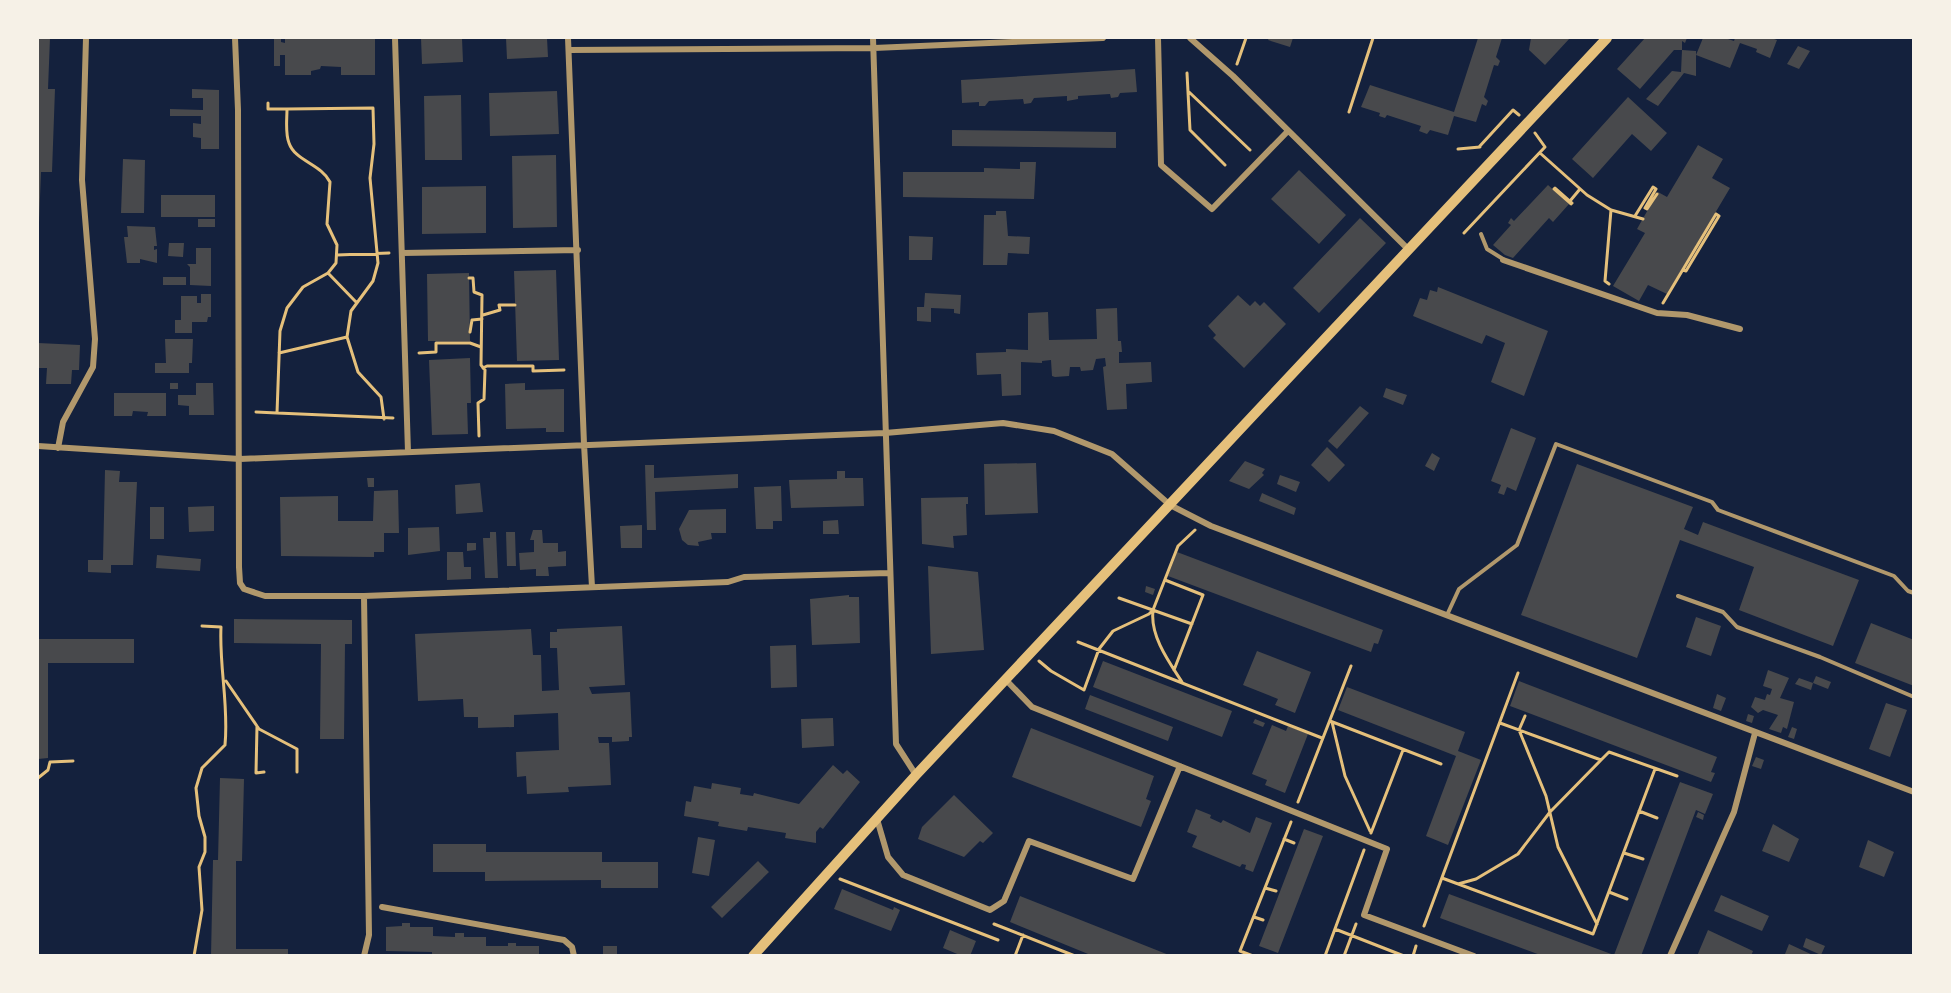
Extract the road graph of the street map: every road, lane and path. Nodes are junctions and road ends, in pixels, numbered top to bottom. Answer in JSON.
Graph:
{"nodes":[{"id":1,"x":86,"y":38,"type":"edge"},
{"id":2,"x":235,"y":38,"type":"edge"},
{"id":3,"x":395,"y":38,"type":"edge"},
{"id":4,"x":568,"y":38,"type":"edge"},
{"id":5,"x":873,"y":38,"type":"edge"},
{"id":6,"x":1103,"y":38,"type":"edge"},
{"id":7,"x":1158,"y":38,"type":"edge"},
{"id":8,"x":1190,"y":38,"type":"edge"},
{"id":9,"x":1246,"y":38,"type":"edge"},
{"id":10,"x":1373,"y":38,"type":"edge"},
{"id":11,"x":1607,"y":38,"type":"edge"},
{"id":12,"x":874,"y":48,"type":"junction"},
{"id":13,"x":569,"y":50,"type":"junction"},
{"id":14,"x":1187,"y":73,"type":"dead end"},
{"id":15,"x":1233,"y":76,"type":"junction"},
{"id":16,"x":1188,"y":91,"type":"junction"},
{"id":17,"x":268,"y":103,"type":"dead end"},
{"id":18,"x":287,"y":109,"type":"junction"},
{"id":19,"x":1513,"y":110,"type":"dead end"},
{"id":20,"x":1349,"y":112,"type":"dead end"},
{"id":21,"x":1288,"y":131,"type":"junction"},
{"id":22,"x":1479,"y":147,"type":"junction"},
{"id":23,"x":1506,"y":147,"type":"junction"},
{"id":24,"x":1545,"y":147,"type":"dead end"},
{"id":25,"x":1458,"y":149,"type":"dead end"},
{"id":26,"x":1250,"y":150,"type":"dead end"},
{"id":27,"x":1539,"y":153,"type":"junction"},
{"id":28,"x":1225,"y":165,"type":"dead end"},
{"id":29,"x":1580,"y":189,"type":"junction"},
{"id":30,"x":1657,"y":194,"type":"dead end"},
{"id":31,"x":1570,"y":201,"type":"junction"},
{"id":32,"x":1611,"y":210,"type":"junction"},
{"id":33,"x":1635,"y":216,"type":"junction"},
{"id":34,"x":1642,"y":219,"type":"dead end"},
{"id":35,"x":1464,"y":233,"type":"dead end"},
{"id":36,"x":1481,"y":234,"type":"dead end"},
{"id":37,"x":578,"y":250,"type":"junction"},
{"id":38,"x":1410,"y":250,"type":"junction"},
{"id":39,"x":378,"y":253,"type":"junction"},
{"id":40,"x":389,"y":253,"type":"dead end"},
{"id":41,"x":402,"y":253,"type":"junction"},
{"id":42,"x":337,"y":255,"type":"junction"},
{"id":43,"x":1503,"y":260,"type":"joint"},
{"id":44,"x":1683,"y":270,"type":"junction"},
{"id":45,"x":328,"y":273,"type":"junction"},
{"id":46,"x":469,"y":278,"type":"dead end"},
{"id":47,"x":1614,"y":289,"type":"dead end"},
{"id":48,"x":356,"y":302,"type":"junction"},
{"id":49,"x":515,"y":305,"type":"dead end"},
{"id":50,"x":1657,"y":313,"type":"junction"},
{"id":51,"x":482,"y":317,"type":"junction"},
{"id":52,"x":1740,"y":329,"type":"dead end"},
{"id":53,"x":470,"y":332,"type":"dead end"},
{"id":54,"x":346,"y":337,"type":"junction"},
{"id":55,"x":481,"y":347,"type":"junction"},
{"id":56,"x":279,"y":353,"type":"junction"},
{"id":57,"x":419,"y":353,"type":"dead end"},
{"id":58,"x":483,"y":368,"type":"junction"},
{"id":59,"x":564,"y":370,"type":"dead end"},
{"id":60,"x":256,"y":412,"type":"dead end"},
{"id":61,"x":277,"y":413,"type":"junction"},
{"id":62,"x":393,"y":418,"type":"dead end"},
{"id":63,"x":384,"y":419,"type":"junction"},
{"id":64,"x":885,"y":433,"type":"junction"},
{"id":65,"x":478,"y":436,"type":"dead end"},
{"id":66,"x":584,"y":444,"type":"junction"},
{"id":67,"x":38,"y":446,"type":"edge"},
{"id":68,"x":58,"y":448,"type":"junction"},
{"id":69,"x":408,"y":452,"type":"junction"},
{"id":70,"x":240,"y":459,"type":"junction"},
{"id":71,"x":1170,"y":506,"type":"junction"},
{"id":72,"x":1202,"y":522,"type":"junction"},
{"id":73,"x":888,"y":573,"type":"junction"},
{"id":74,"x":1164,"y":580,"type":"junction"},
{"id":75,"x":592,"y":587,"type":"junction"},
{"id":76,"x":1914,"y":593,"type":"edge"},
{"id":77,"x":364,"y":596,"type":"junction"},
{"id":78,"x":1678,"y":596,"type":"dead end"},
{"id":79,"x":1119,"y":598,"type":"dead end"},
{"id":80,"x":1153,"y":610,"type":"junction"},
{"id":81,"x":1447,"y":616,"type":"junction"},
{"id":82,"x":1192,"y":624,"type":"junction"},
{"id":83,"x":202,"y":626,"type":"dead end"},
{"id":84,"x":1078,"y":642,"type":"dead end"},
{"id":85,"x":1099,"y":650,"type":"junction"},
{"id":86,"x":1031,"y":653,"type":"junction"},
{"id":87,"x":1174,"y":670,"type":"junction"},
{"id":88,"x":1518,"y":673,"type":"dead end"},
{"id":89,"x":225,"y":680,"type":"junction"},
{"id":90,"x":1006,"y":680,"type":"junction"},
{"id":91,"x":1183,"y":683,"type":"junction"},
{"id":92,"x":1914,"y":697,"type":"edge"},
{"id":93,"x":1525,"y":716,"type":"dead end"},
{"id":94,"x":1500,"y":723,"type":"junction"},
{"id":95,"x":257,"y":726,"type":"junction"},
{"id":96,"x":1519,"y":730,"type":"junction"},
{"id":97,"x":1755,"y":733,"type":"junction"},
{"id":98,"x":1323,"y":738,"type":"dead end"},
{"id":99,"x":1601,"y":760,"type":"junction"},
{"id":100,"x":73,"y":761,"type":"dead end"},
{"id":101,"x":1441,"y":764,"type":"dead end"},
{"id":102,"x":1180,"y":766,"type":"junction"},
{"id":103,"x":1655,"y":769,"type":"junction"},
{"id":104,"x":264,"y":772,"type":"dead end"},
{"id":105,"x":297,"y":772,"type":"dead end"},
{"id":106,"x":916,"y":775,"type":"junction"},
{"id":107,"x":1677,"y":777,"type":"dead end"},
{"id":108,"x":38,"y":778,"type":"edge"},
{"id":109,"x":1914,"y":792,"type":"edge"},
{"id":110,"x":1639,"y":811,"type":"junction"},
{"id":111,"x":1550,"y":812,"type":"junction"},
{"id":112,"x":1658,"y":818,"type":"dead end"},
{"id":113,"x":877,"y":819,"type":"junction"},
{"id":114,"x":1371,"y":833,"type":"dead end"},
{"id":115,"x":1284,"y":839,"type":"dead end"},
{"id":116,"x":1294,"y":843,"type":"dead end"},
{"id":117,"x":1624,"y":853,"type":"junction"},
{"id":118,"x":1642,"y":860,"type":"dead end"},
{"id":119,"x":826,"y":874,"type":"junction"},
{"id":120,"x":1442,"y":878,"type":"junction"},
{"id":121,"x":1457,"y":884,"type":"junction"},
{"id":122,"x":1265,"y":888,"type":"dead end"},
{"id":123,"x":1276,"y":891,"type":"dead end"},
{"id":124,"x":1609,"y":892,"type":"junction"},
{"id":125,"x":1627,"y":899,"type":"dead end"},
{"id":126,"x":382,"y":907,"type":"dead end"},
{"id":127,"x":1364,"y":915,"type":"junction"},
{"id":128,"x":1254,"y":917,"type":"dead end"},
{"id":129,"x":1263,"y":920,"type":"dead end"},
{"id":130,"x":994,"y":924,"type":"dead end"},
{"id":131,"x":1597,"y":924,"type":"junction"},
{"id":132,"x":1335,"y":929,"type":"dead end"},
{"id":133,"x":1023,"y":935,"type":"junction"},
{"id":134,"x":1352,"y":936,"type":"junction"},
{"id":135,"x":1420,"y":936,"type":"junction"},
{"id":136,"x":998,"y":940,"type":"dead end"},
{"id":137,"x":194,"y":956,"type":"edge"},
{"id":138,"x":364,"y":956,"type":"edge"},
{"id":139,"x":574,"y":956,"type":"edge"},
{"id":140,"x":753,"y":956,"type":"edge"},
{"id":141,"x":1015,"y":956,"type":"edge"},
{"id":142,"x":1075,"y":956,"type":"edge"},
{"id":143,"x":1344,"y":956,"type":"edge"},
{"id":144,"x":1404,"y":956,"type":"edge"},
{"id":145,"x":1413,"y":956,"type":"edge"},
{"id":146,"x":1474,"y":956,"type":"edge"},
{"id":147,"x":1670,"y":956,"type":"edge"}],
"edges":[{"from":1,"to":68,"type":"street"},
{"from":2,"to":70,"type":"street"},
{"from":3,"to":41,"type":"street"},
{"from":4,"to":13,"type":"street"},
{"from":5,"to":12,"type":"street"},
{"from":6,"to":12,"type":"street"},
{"from":7,"to":21,"type":"street"},
{"from":8,"to":15,"type":"street"},
{"from":9,"to":15,"type":"path"},
{"from":10,"to":20,"type":"path"},
{"from":11,"to":23,"type":"main road"},
{"from":12,"to":13,"type":"street"},
{"from":12,"to":64,"type":"street"},
{"from":13,"to":37,"type":"street"},
{"from":14,"to":16,"type":"path"},
{"from":15,"to":21,"type":"street"},
{"from":16,"to":26,"type":"path"},
{"from":16,"to":28,"type":"path"},
{"from":17,"to":18,"type":"path"},
{"from":18,"to":39,"type":"path"},
{"from":18,"to":42,"type":"path"},
{"from":19,"to":22,"type":"path"},
{"from":21,"to":38,"type":"street"},
{"from":22,"to":23,"type":"path"},
{"from":22,"to":25,"type":"path"},
{"from":23,"to":38,"type":"main road"},
{"from":24,"to":27,"type":"path"},
{"from":27,"to":29,"type":"path"},
{"from":27,"to":35,"type":"path"},
{"from":29,"to":31,"type":"path"},
{"from":29,"to":32,"type":"path"},
{"from":30,"to":33,"type":"path"},
{"from":31,"to":31,"type":"path"},
{"from":32,"to":33,"type":"path"},
{"from":32,"to":47,"type":"path"},
{"from":33,"to":34,"type":"path"},
{"from":36,"to":43,"type":"lane"},
{"from":37,"to":41,"type":"street"},
{"from":37,"to":66,"type":"street"},
{"from":38,"to":71,"type":"main road"},
{"from":39,"to":40,"type":"path"},
{"from":39,"to":42,"type":"path"},
{"from":39,"to":48,"type":"path"},
{"from":41,"to":69,"type":"street"},
{"from":42,"to":45,"type":"path"},
{"from":43,"to":50,"type":"street"},
{"from":44,"to":44,"type":"path"},
{"from":44,"to":50,"type":"path"},
{"from":45,"to":48,"type":"path"},
{"from":45,"to":56,"type":"path"},
{"from":46,"to":51,"type":"path"},
{"from":48,"to":54,"type":"path"},
{"from":49,"to":51,"type":"path"},
{"from":50,"to":52,"type":"street"},
{"from":51,"to":53,"type":"path"},
{"from":51,"to":55,"type":"path"},
{"from":54,"to":56,"type":"path"},
{"from":54,"to":63,"type":"path"},
{"from":55,"to":57,"type":"path"},
{"from":55,"to":58,"type":"path"},
{"from":56,"to":61,"type":"path"},
{"from":58,"to":59,"type":"path"},
{"from":58,"to":65,"type":"path"},
{"from":60,"to":61,"type":"path"},
{"from":61,"to":63,"type":"path"},
{"from":62,"to":63,"type":"path"},
{"from":64,"to":66,"type":"street"},
{"from":64,"to":71,"type":"street"},
{"from":64,"to":73,"type":"street"},
{"from":66,"to":69,"type":"street"},
{"from":66,"to":75,"type":"street"},
{"from":67,"to":68,"type":"street"},
{"from":68,"to":70,"type":"street"},
{"from":69,"to":70,"type":"street"},
{"from":70,"to":77,"type":"street"},
{"from":71,"to":72,"type":"street"},
{"from":71,"to":86,"type":"main road"},
{"from":72,"to":74,"type":"path"},
{"from":72,"to":81,"type":"street"},
{"from":73,"to":75,"type":"street"},
{"from":73,"to":106,"type":"street"},
{"from":74,"to":80,"type":"path"},
{"from":74,"to":82,"type":"path"},
{"from":75,"to":77,"type":"street"},
{"from":76,"to":81,"type":"lane"},
{"from":77,"to":138,"type":"street"},
{"from":78,"to":92,"type":"lane"},
{"from":79,"to":80,"type":"path"},
{"from":80,"to":82,"type":"path"},
{"from":80,"to":85,"type":"path"},
{"from":80,"to":87,"type":"path"},
{"from":81,"to":97,"type":"street"},
{"from":82,"to":87,"type":"path"},
{"from":83,"to":89,"type":"path"},
{"from":84,"to":85,"type":"path"},
{"from":85,"to":86,"type":"path"},
{"from":85,"to":91,"type":"path"},
{"from":86,"to":90,"type":"main road"},
{"from":87,"to":91,"type":"path"},
{"from":88,"to":94,"type":"path"},
{"from":89,"to":95,"type":"path"},
{"from":89,"to":137,"type":"path"},
{"from":90,"to":102,"type":"street"},
{"from":90,"to":106,"type":"main road"},
{"from":91,"to":98,"type":"path"},
{"from":93,"to":96,"type":"path"},
{"from":94,"to":96,"type":"path"},
{"from":94,"to":120,"type":"path"},
{"from":95,"to":104,"type":"path"},
{"from":95,"to":105,"type":"path"},
{"from":96,"to":99,"type":"path"},
{"from":96,"to":111,"type":"path"},
{"from":97,"to":109,"type":"street"},
{"from":97,"to":147,"type":"street"},
{"from":99,"to":103,"type":"path"},
{"from":99,"to":111,"type":"path"},
{"from":100,"to":108,"type":"path"},
{"from":101,"to":114,"type":"path"},
{"from":102,"to":113,"type":"street"},
{"from":102,"to":127,"type":"street"},
{"from":103,"to":107,"type":"path"},
{"from":103,"to":110,"type":"path"},
{"from":106,"to":113,"type":"main road"},
{"from":110,"to":112,"type":"path"},
{"from":110,"to":117,"type":"path"},
{"from":111,"to":121,"type":"path"},
{"from":111,"to":131,"type":"path"},
{"from":113,"to":119,"type":"main road"},
{"from":115,"to":116,"type":"path"},
{"from":117,"to":118,"type":"path"},
{"from":117,"to":124,"type":"path"},
{"from":119,"to":136,"type":"path"},
{"from":119,"to":140,"type":"main road"},
{"from":120,"to":121,"type":"path"},
{"from":120,"to":135,"type":"path"},
{"from":121,"to":131,"type":"path"},
{"from":122,"to":123,"type":"path"},
{"from":124,"to":125,"type":"path"},
{"from":124,"to":131,"type":"path"},
{"from":126,"to":139,"type":"street"},
{"from":127,"to":134,"type":"path"},
{"from":127,"to":135,"type":"street"},
{"from":128,"to":129,"type":"path"},
{"from":130,"to":133,"type":"path"},
{"from":132,"to":134,"type":"path"},
{"from":133,"to":141,"type":"path"},
{"from":133,"to":142,"type":"path"},
{"from":134,"to":143,"type":"path"},
{"from":134,"to":144,"type":"path"},
{"from":135,"to":145,"type":"path"},
{"from":135,"to":146,"type":"street"}]}
